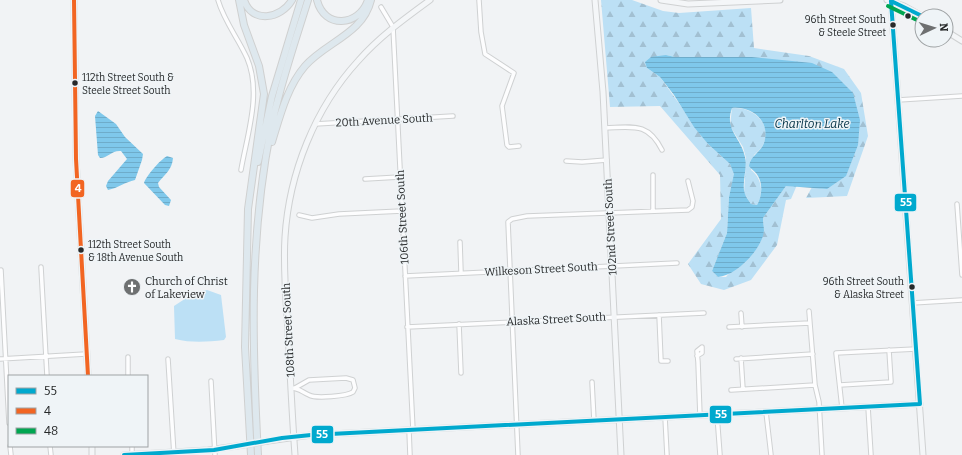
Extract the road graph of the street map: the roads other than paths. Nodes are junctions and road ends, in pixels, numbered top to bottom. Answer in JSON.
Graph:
{"nodes":[{"id":1,"x":74,"y":0,"type":"edge"},
{"id":2,"x":218,"y":0,"type":"edge"},
{"id":3,"x":239,"y":0,"type":"edge"},
{"id":4,"x":244,"y":0,"type":"edge"},
{"id":5,"x":292,"y":0,"type":"edge"},
{"id":6,"x":301,"y":0,"type":"edge"},
{"id":7,"x":308,"y":0,"type":"edge"},
{"id":8,"x":317,"y":0,"type":"edge"},
{"id":9,"x":368,"y":0,"type":"edge"},
{"id":10,"x":371,"y":0,"type":"edge"},
{"id":11,"x":430,"y":0,"type":"edge"},
{"id":12,"x":479,"y":0,"type":"edge"},
{"id":13,"x":595,"y":0,"type":"edge"},
{"id":14,"x":661,"y":0,"type":"edge"},
{"id":15,"x":780,"y":0,"type":"edge"},
{"id":16,"x":890,"y":0,"type":"edge"},
{"id":17,"x":704,"y":2,"type":"edge"},
{"id":18,"x":381,"y":7,"type":"dead end"},
{"id":19,"x":914,"y":12,"type":"edge"},
{"id":20,"x":393,"y":27,"type":"junction"},
{"id":21,"x":962,"y":96,"type":"edge"},
{"id":22,"x":898,"y":100,"type":"junction"},
{"id":23,"x":453,"y":116,"type":"dead end"},
{"id":24,"x":397,"y":119,"type":"junction"},
{"id":25,"x":315,"y":124,"type":"junction"},
{"id":26,"x":605,"y":128,"type":"junction"},
{"id":27,"x":519,"y":146,"type":"dead end"},
{"id":28,"x":662,"y":150,"type":"dead end"},
{"id":29,"x":607,"y":160,"type":"junction"},
{"id":30,"x":566,"y":161,"type":"dead end"},
{"id":31,"x":266,"y":165,"type":"junction"},
{"id":32,"x":241,"y":170,"type":"dead end"},
{"id":33,"x":654,"y":175,"type":"dead end"},
{"id":34,"x":400,"y":177,"type":"junction"},
{"id":35,"x":365,"y":179,"type":"dead end"},
{"id":36,"x":688,"y":181,"type":"dead end"},
{"id":37,"x":956,"y":204,"type":"dead end"},
{"id":38,"x":402,"y":212,"type":"junction"},
{"id":39,"x":653,"y":212,"type":"junction"},
{"id":40,"x":609,"y":214,"type":"junction"},
{"id":41,"x":298,"y":215,"type":"dead end"},
{"id":42,"x":460,"y":242,"type":"dead end"},
{"id":43,"x":248,"y":243,"type":"junction"},
{"id":44,"x":677,"y":263,"type":"dead end"},
{"id":45,"x":612,"y":265,"type":"junction"},
{"id":46,"x":41,"y":267,"type":"dead end"},
{"id":47,"x":1,"y":270,"type":"dead end"},
{"id":48,"x":508,"y":270,"type":"junction"},
{"id":49,"x":461,"y":272,"type":"junction"},
{"id":50,"x":962,"y":275,"type":"edge"},
{"id":51,"x":405,"y":276,"type":"junction"},
{"id":52,"x":962,"y":300,"type":"edge"},
{"id":53,"x":912,"y":303,"type":"junction"},
{"id":54,"x":809,"y":311,"type":"dead end"},
{"id":55,"x":704,"y":313,"type":"dead end"},
{"id":56,"x":741,"y":313,"type":"dead end"},
{"id":57,"x":659,"y":315,"type":"junction"},
{"id":58,"x":614,"y":317,"type":"junction"},
{"id":59,"x":511,"y":322,"type":"junction"},
{"id":60,"x":810,"y":323,"type":"junction"},
{"id":61,"x":459,"y":324,"type":"junction"},
{"id":62,"x":742,"y":326,"type":"junction"},
{"id":63,"x":407,"y":327,"type":"junction"},
{"id":64,"x":729,"y":327,"type":"dead end"},
{"id":65,"x":916,"y":349,"type":"junction"},
{"id":66,"x":889,"y":350,"type":"junction"},
{"id":67,"x":86,"y":354,"type":"junction"},
{"id":68,"x":813,"y":354,"type":"junction"},
{"id":69,"x":46,"y":356,"type":"junction"},
{"id":70,"x":698,"y":356,"type":"dead end"},
{"id":71,"x":128,"y":357,"type":"dead end"},
{"id":72,"x":5,"y":358,"type":"junction"},
{"id":73,"x":736,"y":358,"type":"dead end"},
{"id":74,"x":741,"y":358,"type":"junction"},
{"id":75,"x":0,"y":359,"type":"edge"},
{"id":76,"x":168,"y":359,"type":"dead end"},
{"id":77,"x":668,"y":361,"type":"dead end"},
{"id":78,"x":462,"y":373,"type":"dead end"},
{"id":79,"x":47,"y":375,"type":"edge"},
{"id":80,"x":88,"y":375,"type":"edge"},
{"id":81,"x":128,"y":375,"type":"edge"},
{"id":82,"x":211,"y":381,"type":"dead end"},
{"id":83,"x":592,"y":382,"type":"dead end"},
{"id":84,"x":815,"y":385,"type":"junction"},
{"id":85,"x":840,"y":385,"type":"junction"},
{"id":86,"x":293,"y":388,"type":"junction"},
{"id":87,"x":743,"y":389,"type":"junction"},
{"id":88,"x":731,"y":390,"type":"dead end"},
{"id":89,"x":920,"y":404,"type":"junction"},
{"id":90,"x":868,"y":407,"type":"junction"},
{"id":91,"x":8,"y":408,"type":"edge"},
{"id":92,"x":842,"y":408,"type":"junction"},
{"id":93,"x":818,"y":409,"type":"junction"},
{"id":94,"x":766,"y":412,"type":"junction"},
{"id":95,"x":717,"y":415,"type":"junction"},
{"id":96,"x":700,"y":416,"type":"junction"},
{"id":97,"x":665,"y":417,"type":"junction"},
{"id":98,"x":619,"y":419,"type":"junction"},
{"id":99,"x":594,"y":421,"type":"junction"},
{"id":100,"x":516,"y":425,"type":"junction"},
{"id":101,"x":411,"y":430,"type":"junction"},
{"id":102,"x":294,"y":436,"type":"junction"},
{"id":103,"x":214,"y":452,"type":"edge"},
{"id":104,"x":174,"y":454,"type":"edge"},
{"id":105,"x":124,"y":455,"type":"edge"},
{"id":106,"x":132,"y":455,"type":"edge"},
{"id":107,"x":251,"y":455,"type":"edge"},
{"id":108,"x":258,"y":455,"type":"edge"},
{"id":109,"x":295,"y":455,"type":"edge"},
{"id":110,"x":410,"y":455,"type":"edge"},
{"id":111,"x":518,"y":455,"type":"edge"},
{"id":112,"x":621,"y":455,"type":"edge"},
{"id":113,"x":667,"y":455,"type":"edge"},
{"id":114,"x":720,"y":455,"type":"edge"},
{"id":115,"x":771,"y":455,"type":"edge"},
{"id":116,"x":822,"y":455,"type":"edge"},
{"id":117,"x":872,"y":455,"type":"edge"},
{"id":118,"x":923,"y":455,"type":"edge"}],
"edges":[{"from":1,"to":67,"type":"street"},
{"from":2,"to":32,"type":"street"},
{"from":3,"to":43,"type":"highway"},
{"from":4,"to":5,"type":"highway"},
{"from":6,"to":43,"type":"highway"},
{"from":7,"to":31,"type":"highway"},
{"from":8,"to":9,"type":"highway"},
{"from":10,"to":31,"type":"highway"},
{"from":11,"to":20,"type":"street","name":"108th Street South"},
{"from":12,"to":27,"type":"street"},
{"from":13,"to":26,"type":"street","name":"102nd Street South"},
{"from":14,"to":17,"type":"street"},
{"from":15,"to":17,"type":"street"},
{"from":16,"to":19,"type":"street"},
{"from":16,"to":22,"type":"street"},
{"from":18,"to":20,"type":"street","name":"106th Street South"},
{"from":20,"to":24,"type":"street","name":"106th Street South"},
{"from":20,"to":25,"type":"street","name":"108th Street South"},
{"from":21,"to":22,"type":"street"},
{"from":22,"to":53,"type":"street"},
{"from":23,"to":24,"type":"street","name":"20th Avenue South"},
{"from":24,"to":25,"type":"street","name":"20th Avenue South"},
{"from":24,"to":34,"type":"street","name":"106th Street South"},
{"from":25,"to":86,"type":"street","name":"108th Street South"},
{"from":26,"to":28,"type":"street"},
{"from":26,"to":29,"type":"street","name":"102nd Street South"},
{"from":29,"to":30,"type":"street"},
{"from":29,"to":40,"type":"street","name":"102nd Street South"},
{"from":31,"to":108,"type":"highway"},
{"from":33,"to":39,"type":"street"},
{"from":34,"to":35,"type":"street"},
{"from":34,"to":38,"type":"street","name":"106th Street South"},
{"from":36,"to":39,"type":"street"},
{"from":37,"to":50,"type":"street"},
{"from":38,"to":41,"type":"street"},
{"from":38,"to":51,"type":"street","name":"106th Street South"},
{"from":39,"to":40,"type":"street"},
{"from":40,"to":45,"type":"street","name":"102nd Street South"},
{"from":40,"to":48,"type":"street"},
{"from":42,"to":49,"type":"street"},
{"from":43,"to":107,"type":"highway"},
{"from":44,"to":45,"type":"street","name":"Wilkeson Street South"},
{"from":45,"to":48,"type":"street","name":"Wilkeson Street South"},
{"from":45,"to":58,"type":"street","name":"102nd Street South"},
{"from":46,"to":69,"type":"street"},
{"from":47,"to":72,"type":"street"},
{"from":48,"to":49,"type":"street","name":"Wilkeson Street South"},
{"from":48,"to":59,"type":"street"},
{"from":49,"to":51,"type":"street","name":"Wilkeson Street South"},
{"from":51,"to":63,"type":"street","name":"106th Street South"},
{"from":52,"to":53,"type":"street"},
{"from":53,"to":65,"type":"street"},
{"from":54,"to":60,"type":"street"},
{"from":55,"to":57,"type":"street","name":"Alaska Street South"},
{"from":56,"to":62,"type":"street"},
{"from":57,"to":58,"type":"street","name":"Alaska Street South"},
{"from":57,"to":77,"type":"street"},
{"from":58,"to":59,"type":"street","name":"Alaska Street South"},
{"from":58,"to":98,"type":"street","name":"102nd Street South"},
{"from":59,"to":61,"type":"street","name":"Alaska Street South"},
{"from":59,"to":100,"type":"street"},
{"from":60,"to":62,"type":"street"},
{"from":60,"to":68,"type":"street"},
{"from":61,"to":63,"type":"street","name":"Alaska Street South"},
{"from":61,"to":78,"type":"street"},
{"from":62,"to":64,"type":"street"},
{"from":63,"to":101,"type":"street","name":"106th Street South"},
{"from":65,"to":66,"type":"street"},
{"from":65,"to":89,"type":"street"},
{"from":66,"to":85,"type":"street"},
{"from":66,"to":85,"type":"street"},
{"from":67,"to":69,"type":"street"},
{"from":67,"to":80,"type":"street"},
{"from":68,"to":74,"type":"street"},
{"from":68,"to":84,"type":"street"},
{"from":69,"to":72,"type":"street"},
{"from":69,"to":79,"type":"street"},
{"from":70,"to":96,"type":"street"},
{"from":71,"to":81,"type":"street"},
{"from":72,"to":75,"type":"street"},
{"from":72,"to":91,"type":"street"},
{"from":73,"to":74,"type":"street"},
{"from":74,"to":87,"type":"street"},
{"from":76,"to":104,"type":"street"},
{"from":82,"to":103,"type":"street"},
{"from":83,"to":99,"type":"street"},
{"from":84,"to":87,"type":"street"},
{"from":84,"to":93,"type":"street"},
{"from":85,"to":92,"type":"street"},
{"from":86,"to":86,"type":"street"},
{"from":86,"to":102,"type":"street","name":"108th Street South"},
{"from":87,"to":88,"type":"street"},
{"from":89,"to":90,"type":"street"},
{"from":89,"to":118,"type":"street"},
{"from":90,"to":92,"type":"street"},
{"from":90,"to":117,"type":"street"},
{"from":92,"to":93,"type":"street"},
{"from":93,"to":94,"type":"street"},
{"from":93,"to":116,"type":"street"},
{"from":94,"to":95,"type":"street"},
{"from":94,"to":115,"type":"street"},
{"from":95,"to":96,"type":"street"},
{"from":95,"to":114,"type":"street"},
{"from":96,"to":97,"type":"street"},
{"from":97,"to":98,"type":"street"},
{"from":97,"to":113,"type":"street"},
{"from":98,"to":99,"type":"street"},
{"from":98,"to":112,"type":"street","name":"102nd Street South"},
{"from":99,"to":100,"type":"street"},
{"from":100,"to":101,"type":"street"},
{"from":100,"to":111,"type":"street"},
{"from":101,"to":102,"type":"street"},
{"from":101,"to":110,"type":"street","name":"106th Street South"},
{"from":102,"to":103,"type":"street","bridge":true},
{"from":102,"to":109,"type":"street","name":"108th Street South"},
{"from":103,"to":104,"type":"street"},
{"from":104,"to":106,"type":"street"},
{"from":105,"to":106,"type":"street"}]}
